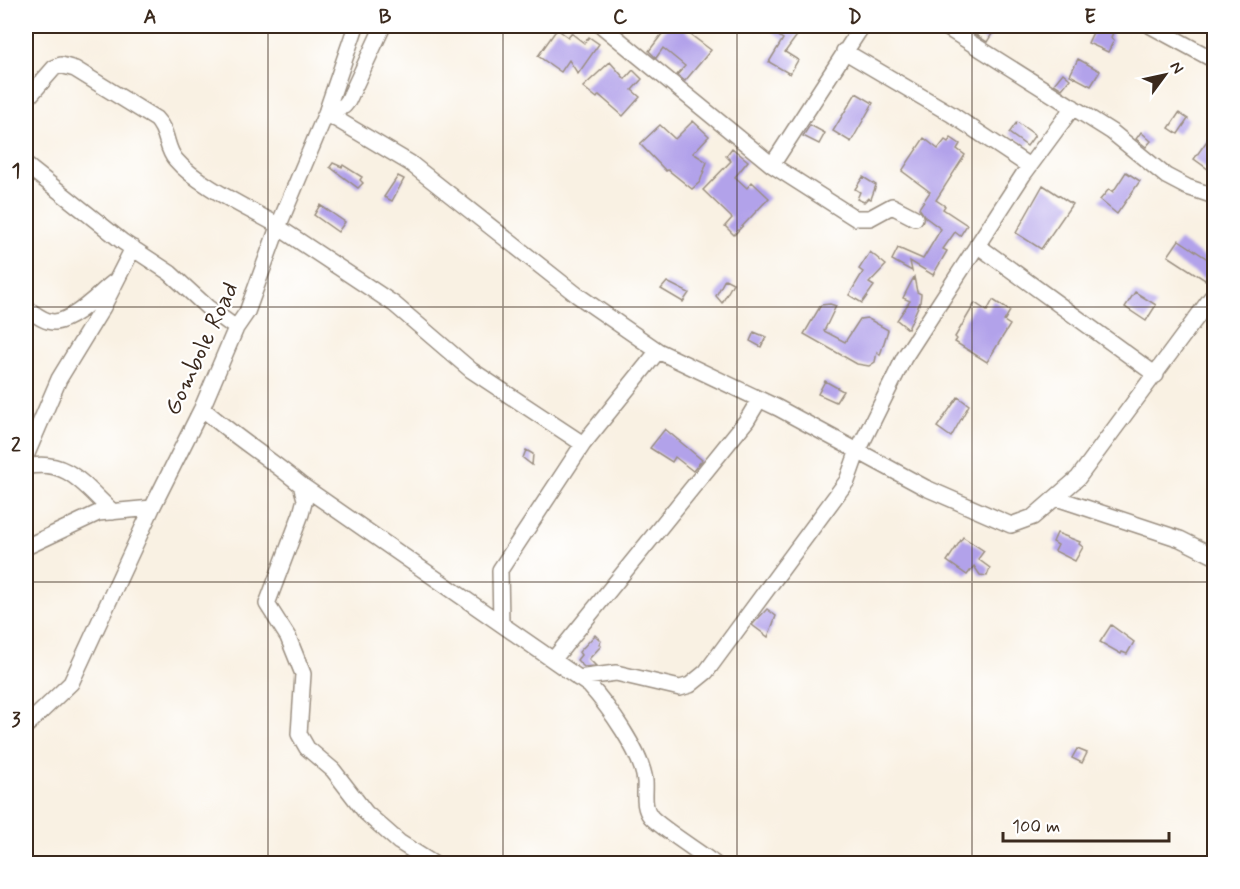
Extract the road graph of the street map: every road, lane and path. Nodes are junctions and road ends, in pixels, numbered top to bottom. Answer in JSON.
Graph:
{"nodes":[{"id":1,"x":356,"y":26,"type":"edge"},
{"id":2,"x":383,"y":26,"type":"edge"},
{"id":3,"x":602,"y":26,"type":"edge"},
{"id":4,"x":862,"y":26,"type":"edge"},
{"id":5,"x":944,"y":26,"type":"edge"},
{"id":6,"x":1151,"y":26,"type":"edge"},
{"id":7,"x":844,"y":51,"type":"junction"},
{"id":8,"x":1215,"y":60,"type":"edge"},
{"id":9,"x":26,"y":100,"type":"edge"},
{"id":10,"x":1073,"y":107,"type":"junction"},
{"id":11,"x":327,"y":111,"type":"junction"},
{"id":12,"x":26,"y":165,"type":"edge"},
{"id":13,"x":772,"y":165,"type":"junction"},
{"id":14,"x":1029,"y":166,"type":"junction"},
{"id":15,"x":1215,"y":196,"type":"edge"},
{"id":16,"x":915,"y":218,"type":"dead end"},
{"id":17,"x":278,"y":227,"type":"junction"},
{"id":18,"x":976,"y":245,"type":"junction"},
{"id":19,"x":133,"y":248,"type":"junction"},
{"id":20,"x":117,"y":279,"type":"junction"},
{"id":21,"x":1215,"y":294,"type":"edge"},
{"id":22,"x":26,"y":308,"type":"edge"},
{"id":23,"x":236,"y":328,"type":"junction"},
{"id":24,"x":658,"y":351,"type":"junction"},
{"id":25,"x":1156,"y":375,"type":"junction"},
{"id":26,"x":759,"y":400,"type":"junction"},
{"id":27,"x":202,"y":408,"type":"junction"},
{"id":28,"x":584,"y":444,"type":"junction"},
{"id":29,"x":857,"y":453,"type":"junction"},
{"id":30,"x":26,"y":456,"type":"edge"},
{"id":31,"x":26,"y":467,"type":"edge"},
{"id":32,"x":301,"y":485,"type":"junction"},
{"id":33,"x":1056,"y":498,"type":"junction"},
{"id":34,"x":152,"y":508,"type":"junction"},
{"id":35,"x":113,"y":512,"type":"junction"},
{"id":36,"x":26,"y":547,"type":"edge"},
{"id":37,"x":1215,"y":556,"type":"edge"},
{"id":38,"x":501,"y":624,"type":"junction"},
{"id":39,"x":553,"y":660,"type":"junction"},
{"id":40,"x":578,"y":678,"type":"junction"},
{"id":41,"x":26,"y":726,"type":"edge"},
{"id":42,"x":434,"y":864,"type":"edge"},
{"id":43,"x":715,"y":864,"type":"edge"}],
"edges":[{"from":1,"to":11,"type":"street","name":"Gombole Road"},
{"from":2,"to":11,"type":"street"},
{"from":3,"to":13,"type":"street"},
{"from":4,"to":7,"type":"street"},
{"from":5,"to":10,"type":"street"},
{"from":6,"to":8,"type":"street"},
{"from":7,"to":13,"type":"street"},
{"from":7,"to":14,"type":"street"},
{"from":9,"to":17,"type":"street"},
{"from":10,"to":14,"type":"street"},
{"from":10,"to":15,"type":"street"},
{"from":11,"to":17,"type":"street","name":"Gombole Road"},
{"from":11,"to":24,"type":"street"},
{"from":12,"to":19,"type":"street"},
{"from":13,"to":16,"type":"street"},
{"from":14,"to":18,"type":"street"},
{"from":17,"to":23,"type":"street","name":"Gombole Road"},
{"from":17,"to":28,"type":"street"},
{"from":18,"to":25,"type":"street"},
{"from":18,"to":29,"type":"street"},
{"from":19,"to":20,"type":"street"},
{"from":19,"to":23,"type":"street"},
{"from":20,"to":22,"type":"street"},
{"from":20,"to":30,"type":"street"},
{"from":21,"to":25,"type":"street"},
{"from":23,"to":27,"type":"street","name":"Gombole Road"},
{"from":24,"to":26,"type":"street"},
{"from":24,"to":28,"type":"street"},
{"from":25,"to":33,"type":"street"},
{"from":26,"to":29,"type":"street"},
{"from":26,"to":39,"type":"street"},
{"from":27,"to":32,"type":"street"},
{"from":27,"to":34,"type":"street","name":"Gombole Road"},
{"from":28,"to":38,"type":"street"},
{"from":29,"to":33,"type":"street"},
{"from":29,"to":40,"type":"street"},
{"from":31,"to":35,"type":"street"},
{"from":32,"to":38,"type":"street"},
{"from":32,"to":42,"type":"street"},
{"from":33,"to":37,"type":"street"},
{"from":34,"to":35,"type":"street"},
{"from":34,"to":41,"type":"street","name":"Gombole Road"},
{"from":35,"to":36,"type":"street"},
{"from":38,"to":39,"type":"street"},
{"from":39,"to":40,"type":"street"},
{"from":40,"to":43,"type":"street"}]}
